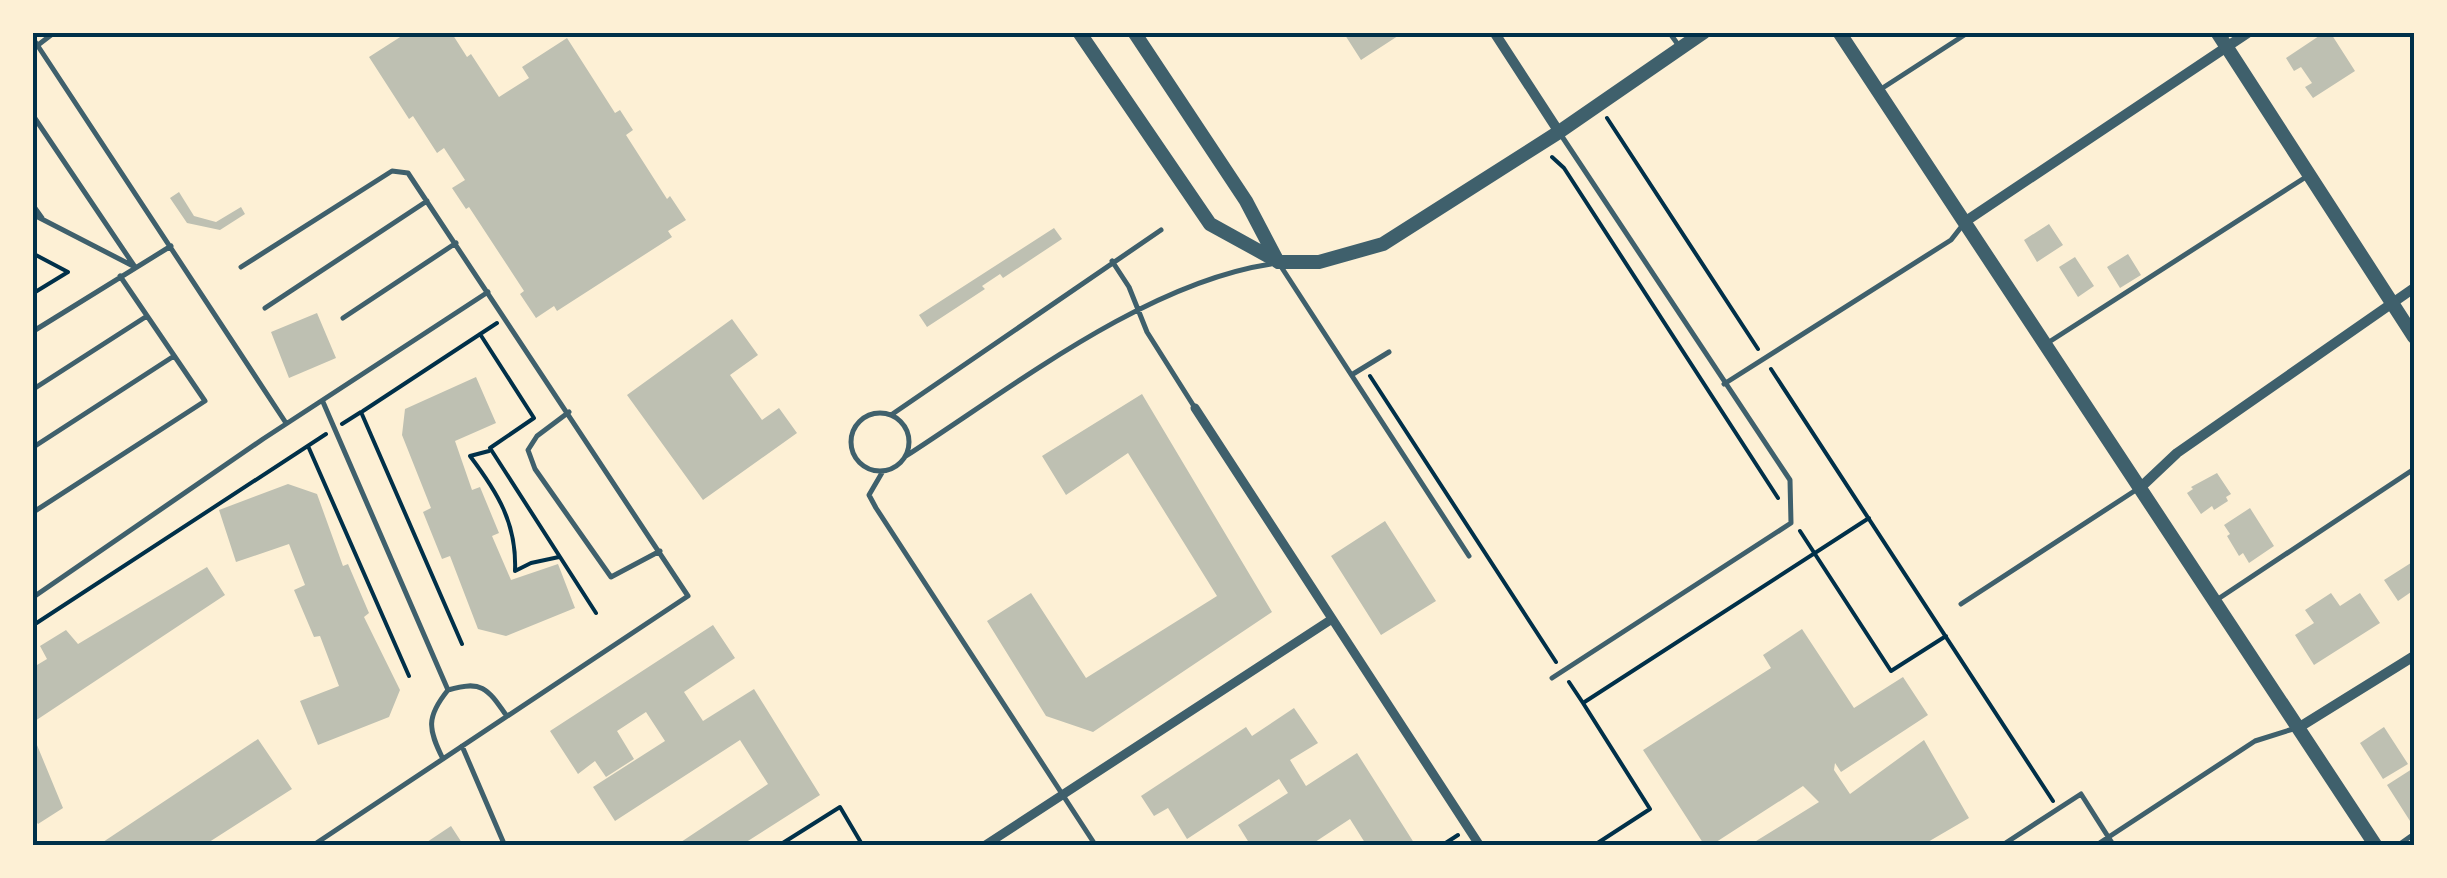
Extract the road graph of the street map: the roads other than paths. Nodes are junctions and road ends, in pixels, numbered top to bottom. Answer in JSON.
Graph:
{"nodes":[{"id":1,"x":55,"y":32,"type":"edge"},
{"id":2,"x":1080,"y":32,"type":"edge"},
{"id":3,"x":1134,"y":32,"type":"edge"},
{"id":4,"x":1494,"y":32,"type":"edge"},
{"id":5,"x":1670,"y":32,"type":"edge"},
{"id":6,"x":1704,"y":32,"type":"edge"},
{"id":7,"x":1839,"y":32,"type":"edge"},
{"id":8,"x":1969,"y":32,"type":"edge"},
{"id":9,"x":2217,"y":32,"type":"edge"},
{"id":10,"x":2249,"y":32,"type":"edge"},
{"id":11,"x":34,"y":41,"type":"edge"},
{"id":12,"x":2226,"y":47,"type":"junction"},
{"id":13,"x":1681,"y":48,"type":"junction"},
{"id":14,"x":1878,"y":91,"type":"junction"},
{"id":15,"x":32,"y":114,"type":"edge"},
{"id":16,"x":1563,"y":138,"type":"junction"},
{"id":17,"x":2310,"y":175,"type":"junction"},
{"id":18,"x":428,"y":200,"type":"junction"},
{"id":19,"x":32,"y":204,"type":"edge"},
{"id":20,"x":32,"y":214,"type":"edge"},
{"id":21,"x":43,"y":220,"type":"junction"},
{"id":22,"x":1966,"y":221,"type":"junction"},
{"id":23,"x":1161,"y":230,"type":"dead end"},
{"id":24,"x":456,"y":243,"type":"junction"},
{"id":25,"x":171,"y":246,"type":"junction"},
{"id":26,"x":1112,"y":261,"type":"junction"},
{"id":27,"x":1278,"y":262,"type":"junction"},
{"id":28,"x":135,"y":267,"type":"junction"},
{"id":29,"x":242,"y":267,"type":"dead end"},
{"id":30,"x":120,"y":276,"type":"junction"},
{"id":31,"x":2414,"y":288,"type":"edge"},
{"id":32,"x":488,"y":292,"type":"junction"},
{"id":33,"x":2392,"y":303,"type":"junction"},
{"id":34,"x":265,"y":308,"type":"dead end"},
{"id":35,"x":1138,"y":308,"type":"junction"},
{"id":36,"x":147,"y":316,"type":"junction"},
{"id":37,"x":343,"y":318,"type":"dead end"},
{"id":38,"x":32,"y":332,"type":"edge"},
{"id":39,"x":2414,"y":337,"type":"edge"},
{"id":40,"x":2047,"y":344,"type":"junction"},
{"id":41,"x":1389,"y":352,"type":"dead end"},
{"id":42,"x":174,"y":356,"type":"junction"},
{"id":43,"x":1352,"y":375,"type":"junction"},
{"id":44,"x":1724,"y":384,"type":"junction"},
{"id":45,"x":32,"y":390,"type":"edge"},
{"id":46,"x":323,"y":402,"type":"junction"},
{"id":47,"x":1195,"y":408,"type":"joint"},
{"id":48,"x":568,"y":412,"type":"junction"},
{"id":49,"x":892,"y":415,"type":"junction"},
{"id":50,"x":287,"y":424,"type":"junction"},
{"id":51,"x":32,"y":448,"type":"edge"},
{"id":52,"x":906,"y":456,"type":"junction"},
{"id":53,"x":2414,"y":469,"type":"edge"},
{"id":54,"x":883,"y":472,"type":"junction"},
{"id":55,"x":2142,"y":486,"type":"junction"},
{"id":56,"x":32,"y":513,"type":"edge"},
{"id":57,"x":660,"y":550,"type":"junction"},
{"id":58,"x":1469,"y":556,"type":"dead end"},
{"id":59,"x":32,"y":598,"type":"edge"},
{"id":60,"x":2216,"y":600,"type":"junction"},
{"id":61,"x":1961,"y":604,"type":"dead end"},
{"id":62,"x":1332,"y":619,"type":"junction"},
{"id":63,"x":2414,"y":656,"type":"edge"},
{"id":64,"x":1552,"y":678,"type":"dead end"},
{"id":65,"x":448,"y":690,"type":"junction"},
{"id":66,"x":506,"y":715,"type":"junction"},
{"id":67,"x":2298,"y":728,"type":"junction"},
{"id":68,"x":462,"y":746,"type":"junction"},
{"id":69,"x":444,"y":758,"type":"junction"},
{"id":70,"x":1062,"y":794,"type":"junction"},
{"id":71,"x":2414,"y":834,"type":"edge"},
{"id":72,"x":2108,"y":837,"type":"junction"},
{"id":73,"x":312,"y":846,"type":"edge"},
{"id":74,"x":505,"y":846,"type":"edge"},
{"id":75,"x":984,"y":846,"type":"edge"},
{"id":76,"x":1096,"y":846,"type":"edge"},
{"id":77,"x":1480,"y":846,"type":"edge"},
{"id":78,"x":2001,"y":846,"type":"edge"},
{"id":79,"x":2095,"y":846,"type":"edge"},
{"id":80,"x":2114,"y":846,"type":"edge"},
{"id":81,"x":2376,"y":846,"type":"edge"},
{"id":82,"x":2397,"y":846,"type":"edge"}],
"edges":[{"from":1,"to":11,"type":"lane"},
{"from":2,"to":27,"type":"street"},
{"from":3,"to":27,"type":"street"},
{"from":4,"to":16,"type":"street"},
{"from":5,"to":13,"type":"lane"},
{"from":6,"to":13,"type":"street"},
{"from":7,"to":14,"type":"street"},
{"from":8,"to":14,"type":"lane"},
{"from":9,"to":12,"type":"street"},
{"from":10,"to":12,"type":"street"},
{"from":11,"to":25,"type":"lane"},
{"from":12,"to":17,"type":"street"},
{"from":12,"to":22,"type":"street"},
{"from":13,"to":16,"type":"street"},
{"from":14,"to":22,"type":"street"},
{"from":15,"to":28,"type":"lane"},
{"from":16,"to":27,"type":"street"},
{"from":16,"to":44,"type":"lane"},
{"from":17,"to":33,"type":"street"},
{"from":17,"to":40,"type":"lane"},
{"from":18,"to":24,"type":"lane"},
{"from":18,"to":29,"type":"lane"},
{"from":18,"to":34,"type":"lane"},
{"from":19,"to":21,"type":"lane"},
{"from":20,"to":21,"type":"lane"},
{"from":21,"to":28,"type":"lane"},
{"from":22,"to":40,"type":"street"},
{"from":22,"to":44,"type":"lane"},
{"from":23,"to":26,"type":"lane"},
{"from":24,"to":32,"type":"lane"},
{"from":24,"to":37,"type":"lane"},
{"from":25,"to":28,"type":"lane"},
{"from":25,"to":50,"type":"lane"},
{"from":26,"to":35,"type":"lane"},
{"from":26,"to":49,"type":"lane"},
{"from":27,"to":35,"type":"lane"},
{"from":27,"to":43,"type":"lane"},
{"from":28,"to":30,"type":"lane"},
{"from":30,"to":36,"type":"lane"},
{"from":30,"to":38,"type":"lane"},
{"from":31,"to":33,"type":"street"},
{"from":32,"to":46,"type":"lane"},
{"from":32,"to":48,"type":"lane"},
{"from":33,"to":39,"type":"street"},
{"from":33,"to":55,"type":"street"},
{"from":35,"to":47,"type":"lane"},
{"from":35,"to":52,"type":"lane"},
{"from":36,"to":42,"type":"lane"},
{"from":36,"to":45,"type":"lane"},
{"from":40,"to":55,"type":"street"},
{"from":41,"to":43,"type":"lane"},
{"from":42,"to":51,"type":"lane"},
{"from":42,"to":56,"type":"lane"},
{"from":43,"to":58,"type":"lane"},
{"from":44,"to":64,"type":"lane"},
{"from":46,"to":50,"type":"lane"},
{"from":46,"to":65,"type":"lane"},
{"from":47,"to":62,"type":"street"},
{"from":48,"to":57,"type":"lane"},
{"from":48,"to":57,"type":"lane"},
{"from":49,"to":52,"type":"lane"},
{"from":49,"to":54,"type":"lane"},
{"from":50,"to":59,"type":"lane"},
{"from":52,"to":54,"type":"lane"},
{"from":53,"to":60,"type":"lane"},
{"from":54,"to":70,"type":"lane"},
{"from":55,"to":60,"type":"street"},
{"from":55,"to":61,"type":"lane"},
{"from":57,"to":66,"type":"lane"},
{"from":60,"to":67,"type":"street"},
{"from":62,"to":70,"type":"street"},
{"from":62,"to":77,"type":"street"},
{"from":63,"to":67,"type":"street"},
{"from":65,"to":66,"type":"lane"},
{"from":65,"to":69,"type":"lane"},
{"from":66,"to":68,"type":"lane"},
{"from":67,"to":72,"type":"lane"},
{"from":67,"to":81,"type":"street"},
{"from":68,"to":69,"type":"lane"},
{"from":68,"to":74,"type":"lane"},
{"from":69,"to":73,"type":"lane"},
{"from":70,"to":75,"type":"street"},
{"from":70,"to":76,"type":"lane"},
{"from":71,"to":82,"type":"lane"},
{"from":72,"to":78,"type":"lane"},
{"from":72,"to":79,"type":"lane"},
{"from":72,"to":80,"type":"lane"}]}
